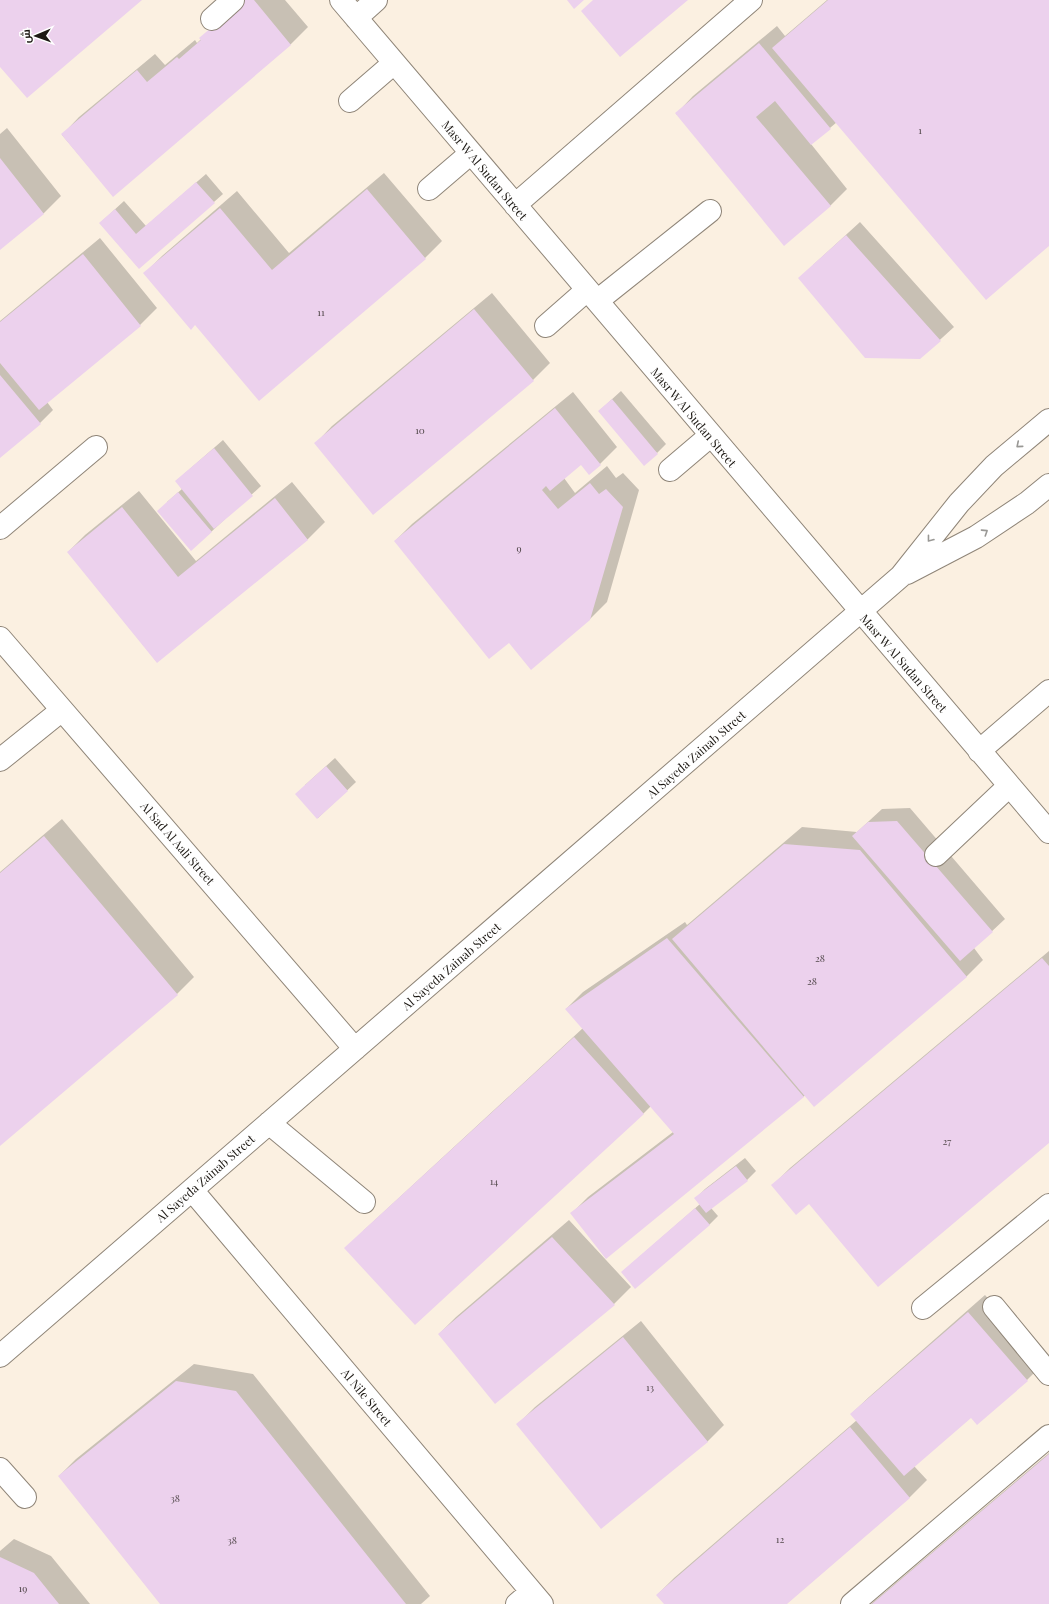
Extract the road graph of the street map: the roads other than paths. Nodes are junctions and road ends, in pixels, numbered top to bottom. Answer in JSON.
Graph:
{"nodes":[{"id":1,"x":233,"y":0,"type":"edge"},
{"id":2,"x":341,"y":0,"type":"edge"},
{"id":3,"x":376,"y":0,"type":"edge"},
{"id":4,"x":751,"y":0,"type":"edge"},
{"id":5,"x":356,"y":18,"type":"junction"},
{"id":6,"x":212,"y":19,"type":"dead end"},
{"id":7,"x":394,"y":63,"type":"junction"},
{"id":8,"x":350,"y":101,"type":"dead end"},
{"id":9,"x":471,"y":153,"type":"junction"},
{"id":10,"x":429,"y":189,"type":"dead end"},
{"id":11,"x":514,"y":205,"type":"junction"},
{"id":12,"x":710,"y":211,"type":"dead end"},
{"id":13,"x":592,"y":296,"type":"junction"},
{"id":14,"x":546,"y":326,"type":"dead end"},
{"id":15,"x":1049,"y":420,"type":"edge"},
{"id":16,"x":710,"y":436,"type":"junction"},
{"id":17,"x":96,"y":447,"type":"dead end"},
{"id":18,"x":670,"y":470,"type":"dead end"},
{"id":19,"x":1049,"y":485,"type":"edge"},
{"id":20,"x":0,"y":528,"type":"edge"},
{"id":21,"x":901,"y":576,"type":"junction"},
{"id":22,"x":860,"y":612,"type":"junction"},
{"id":23,"x":0,"y":638,"type":"edge"},
{"id":24,"x":1049,"y":691,"type":"edge"},
{"id":25,"x":62,"y":710,"type":"junction"},
{"id":26,"x":979,"y":751,"type":"junction"},
{"id":27,"x":0,"y":760,"type":"edge"},
{"id":28,"x":1009,"y":786,"type":"junction"},
{"id":29,"x":1049,"y":832,"type":"edge"},
{"id":30,"x":936,"y":855,"type":"dead end"},
{"id":31,"x":355,"y":1049,"type":"junction"},
{"id":32,"x":269,"y":1123,"type":"junction"},
{"id":33,"x":192,"y":1190,"type":"junction"},
{"id":34,"x":364,"y":1202,"type":"dead end"},
{"id":35,"x":1049,"y":1206,"type":"edge"},
{"id":36,"x":994,"y":1307,"type":"dead end"},
{"id":37,"x":923,"y":1308,"type":"dead end"},
{"id":38,"x":0,"y":1356,"type":"edge"},
{"id":39,"x":1049,"y":1374,"type":"edge"},
{"id":40,"x":1049,"y":1436,"type":"edge"},
{"id":41,"x":0,"y":1469,"type":"edge"},
{"id":42,"x":25,"y":1497,"type":"dead end"},
{"id":43,"x":530,"y":1600,"type":"edge"},
{"id":44,"x":852,"y":1604,"type":"edge"}],
"edges":[{"from":1,"to":6,"type":"lane"},
{"from":2,"to":5,"type":"lane","name":"Masr W Al Sudan Street"},
{"from":3,"to":5,"type":"lane"},
{"from":4,"to":11,"type":"lane"},
{"from":5,"to":7,"type":"lane","name":"Masr W Al Sudan Street"},
{"from":7,"to":8,"type":"lane"},
{"from":7,"to":9,"type":"lane","name":"Masr W Al Sudan Street"},
{"from":9,"to":10,"type":"lane"},
{"from":9,"to":11,"type":"lane","name":"Masr W Al Sudan Street"},
{"from":11,"to":13,"type":"lane","name":"Masr W Al Sudan Street"},
{"from":12,"to":13,"type":"lane"},
{"from":13,"to":14,"type":"lane"},
{"from":13,"to":16,"type":"lane","name":"Masr W Al Sudan Street"},
{"from":15,"to":21,"type":"lane","name":"Al Sayeda Zainab Street","one_way":true},
{"from":16,"to":18,"type":"lane"},
{"from":16,"to":22,"type":"lane","name":"Masr W Al Sudan Street"},
{"from":17,"to":20,"type":"lane"},
{"from":21,"to":19,"type":"lane","name":"Al Sayeda Zainab Street","one_way":true},
{"from":21,"to":22,"type":"lane","name":"Al Sayeda Zainab Street"},
{"from":22,"to":26,"type":"lane","name":"Masr W Al Sudan Street"},
{"from":22,"to":31,"type":"lane","name":"Al Sayeda Zainab Street"},
{"from":23,"to":25,"type":"lane","name":"Al Sad Al Aali Street"},
{"from":24,"to":26,"type":"lane"},
{"from":25,"to":27,"type":"lane"},
{"from":25,"to":31,"type":"lane","name":"Al Sad Al Aali Street"},
{"from":26,"to":28,"type":"lane","name":"Masr W Al Sudan Street"},
{"from":28,"to":29,"type":"lane","name":"Masr W Al Sudan Street"},
{"from":28,"to":30,"type":"lane"},
{"from":31,"to":32,"type":"lane","name":"Al Sayeda Zainab Street"},
{"from":32,"to":33,"type":"lane","name":"Al Sayeda Zainab Street"},
{"from":32,"to":34,"type":"lane"},
{"from":33,"to":38,"type":"lane","name":"Al Sayeda Zainab Street"},
{"from":33,"to":43,"type":"lane","name":"Al Nile Street"},
{"from":35,"to":37,"type":"lane"},
{"from":36,"to":39,"type":"lane"},
{"from":40,"to":44,"type":"lane"},
{"from":41,"to":42,"type":"lane"}]}
